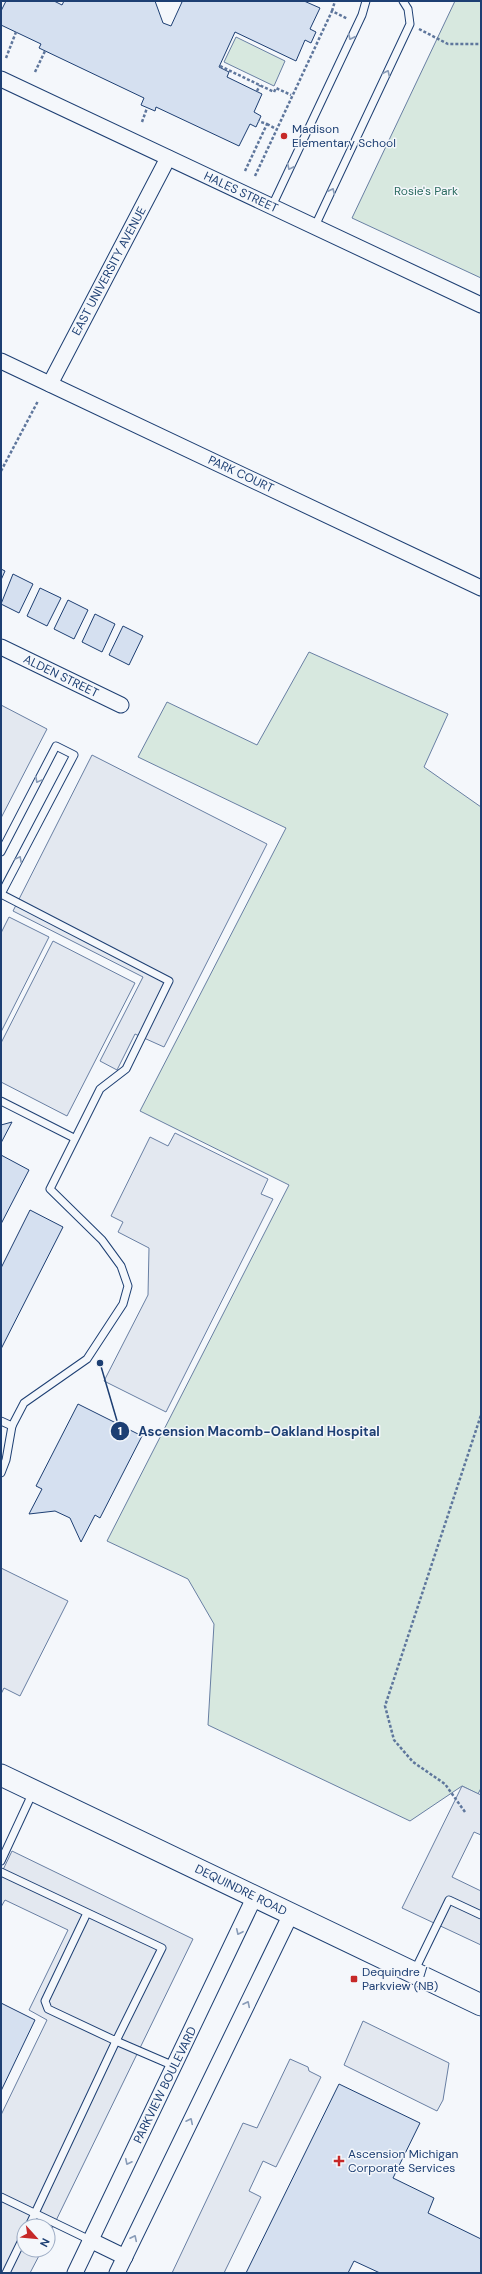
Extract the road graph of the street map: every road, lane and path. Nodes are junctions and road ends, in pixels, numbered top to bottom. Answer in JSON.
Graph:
{"nodes":[{"id":1,"x":335,"y":1,"type":"edge"},
{"id":2,"x":366,"y":1,"type":"edge"},
{"id":3,"x":403,"y":1,"type":"edge"},
{"id":4,"x":332,"y":11,"type":"junction"},
{"id":5,"x":349,"y":19,"type":"dead end"},
{"id":6,"x":419,"y":29,"type":"dead end"},
{"id":7,"x":16,"y":32,"type":"dead end"},
{"id":8,"x":481,"y":44,"type":"edge"},
{"id":9,"x":45,"y":51,"type":"dead end"},
{"id":10,"x":6,"y":58,"type":"dead end"},
{"id":11,"x":220,"y":66,"type":"dead end"},
{"id":12,"x":35,"y":72,"type":"dead end"},
{"id":13,"x":1,"y":79,"type":"edge"},
{"id":14,"x":260,"y":85,"type":"junction"},
{"id":15,"x":257,"y":92,"type":"dead end"},
{"id":16,"x":291,"y":95,"type":"junction"},
{"id":17,"x":147,"y":108,"type":"dead end"},
{"id":18,"x":258,"y":121,"type":"dead end"},
{"id":19,"x":142,"y":122,"type":"dead end"},
{"id":20,"x":266,"y":124,"type":"junction"},
{"id":21,"x":276,"y":128,"type":"junction"},
{"id":22,"x":168,"y":158,"type":"junction"},
{"id":23,"x":245,"y":171,"type":"dead end"},
{"id":24,"x":255,"y":176,"type":"dead end"},
{"id":25,"x":272,"y":206,"type":"junction"},
{"id":26,"x":315,"y":226,"type":"junction"},
{"id":27,"x":481,"y":305,"type":"edge"},
{"id":28,"x":1,"y":361,"type":"edge"},
{"id":29,"x":50,"y":384,"type":"junction"},
{"id":30,"x":38,"y":401,"type":"dead end"},
{"id":31,"x":1,"y":471,"type":"edge"},
{"id":32,"x":481,"y":588,"type":"edge"},
{"id":33,"x":1,"y":647,"type":"edge"},
{"id":34,"x":121,"y":705,"type":"dead end"},
{"id":35,"x":1,"y":852,"type":"edge"},
{"id":36,"x":1,"y":894,"type":"edge"},
{"id":37,"x":1,"y":1101,"type":"edge"},
{"id":38,"x":74,"y":1138,"type":"junction"},
{"id":39,"x":481,"y":1415,"type":"edge"},
{"id":40,"x":1,"y":1421,"type":"edge"},
{"id":41,"x":12,"y":1426,"type":"junction"},
{"id":42,"x":1,"y":1473,"type":"edge"},
{"id":43,"x":1,"y":1775,"type":"edge"},
{"id":44,"x":34,"y":1790,"type":"junction"},
{"id":45,"x":465,"y":1812,"type":"dead end"},
{"id":46,"x":1,"y":1861,"type":"edge"},
{"id":47,"x":1,"y":1872,"type":"edge"},
{"id":48,"x":255,"y":1896,"type":"junction"},
{"id":49,"x":87,"y":1913,"type":"junction"},
{"id":50,"x":291,"y":1914,"type":"junction"},
{"id":51,"x":481,"y":1915,"type":"edge"},
{"id":52,"x":414,"y":1973,"type":"junction"},
{"id":53,"x":481,"y":2005,"type":"edge"},
{"id":54,"x":116,"y":2041,"type":"junction"},
{"id":55,"x":174,"y":2066,"type":"junction"},
{"id":56,"x":1,"y":2197,"type":"edge"},
{"id":57,"x":35,"y":2214,"type":"junction"},
{"id":58,"x":33,"y":2218,"type":"edge"},
{"id":59,"x":90,"y":2240,"type":"junction"},
{"id":60,"x":16,"y":2252,"type":"edge"},
{"id":61,"x":125,"y":2257,"type":"junction"},
{"id":62,"x":6,"y":2273,"type":"edge"},
{"id":63,"x":75,"y":2273,"type":"edge"},
{"id":64,"x":117,"y":2273,"type":"edge"}],
"edges":[{"from":1,"to":4,"type":"path"},
{"from":2,"to":25,"type":"lane","one_way":true},
{"from":26,"to":3,"type":"lane","one_way":true},
{"from":4,"to":5,"type":"path"},
{"from":4,"to":16,"type":"path"},
{"from":6,"to":8,"type":"path"},
{"from":7,"to":10,"type":"path"},
{"from":9,"to":12,"type":"path"},
{"from":11,"to":14,"type":"path"},
{"from":13,"to":22,"type":"street","name":"HALES STREET"},
{"from":14,"to":15,"type":"path"},
{"from":14,"to":16,"type":"path"},
{"from":16,"to":21,"type":"path"},
{"from":17,"to":19,"type":"path"},
{"from":18,"to":20,"type":"path"},
{"from":20,"to":21,"type":"path"},
{"from":20,"to":23,"type":"path"},
{"from":21,"to":24,"type":"path"},
{"from":22,"to":25,"type":"street","name":"HALES STREET"},
{"from":22,"to":29,"type":"street","name":"EAST UNIVERSITY AVENUE"},
{"from":25,"to":26,"type":"street","name":"HALES STREET"},
{"from":26,"to":27,"type":"street","name":"HALES STREET"},
{"from":28,"to":29,"type":"street","name":"PARK COURT"},
{"from":29,"to":32,"type":"street","name":"PARK COURT"},
{"from":30,"to":31,"type":"path"},
{"from":33,"to":34,"type":"street","name":"ALDEN STREET"},
{"from":36,"to":35,"type":"lane","one_way":true},
{"from":36,"to":38,"type":"lane"},
{"from":37,"to":38,"type":"lane"},
{"from":38,"to":41,"type":"lane"},
{"from":39,"to":45,"type":"path"},
{"from":40,"to":41,"type":"lane"},
{"from":41,"to":42,"type":"lane"},
{"from":43,"to":44,"type":"main road","name":"DEQUINDRE ROAD"},
{"from":44,"to":46,"type":"lane"},
{"from":44,"to":48,"type":"main road","name":"DEQUINDRE ROAD"},
{"from":47,"to":49,"type":"lane"},
{"from":48,"to":50,"type":"main road","name":"DEQUINDRE ROAD"},
{"from":48,"to":55,"type":"street","name":"PARKVIEW BOULEVARD","one_way":true},
{"from":49,"to":54,"type":"lane"},
{"from":49,"to":54,"type":"lane"},
{"from":50,"to":52,"type":"main road","name":"DEQUINDRE ROAD"},
{"from":61,"to":50,"type":"street","one_way":true},
{"from":51,"to":52,"type":"lane"},
{"from":52,"to":53,"type":"main road","name":"DEQUINDRE ROAD"},
{"from":54,"to":55,"type":"lane"},
{"from":54,"to":57,"type":"lane"},
{"from":55,"to":59,"type":"street","name":"PARKVIEW BOULEVARD","one_way":true},
{"from":56,"to":57,"type":"lane"},
{"from":57,"to":58,"type":"lane"},
{"from":57,"to":59,"type":"lane"},
{"from":59,"to":61,"type":"street"},
{"from":59,"to":63,"type":"street","name":"PARKVIEW BOULEVARD"},
{"from":60,"to":62,"type":"lane"},
{"from":61,"to":64,"type":"street"}]}
